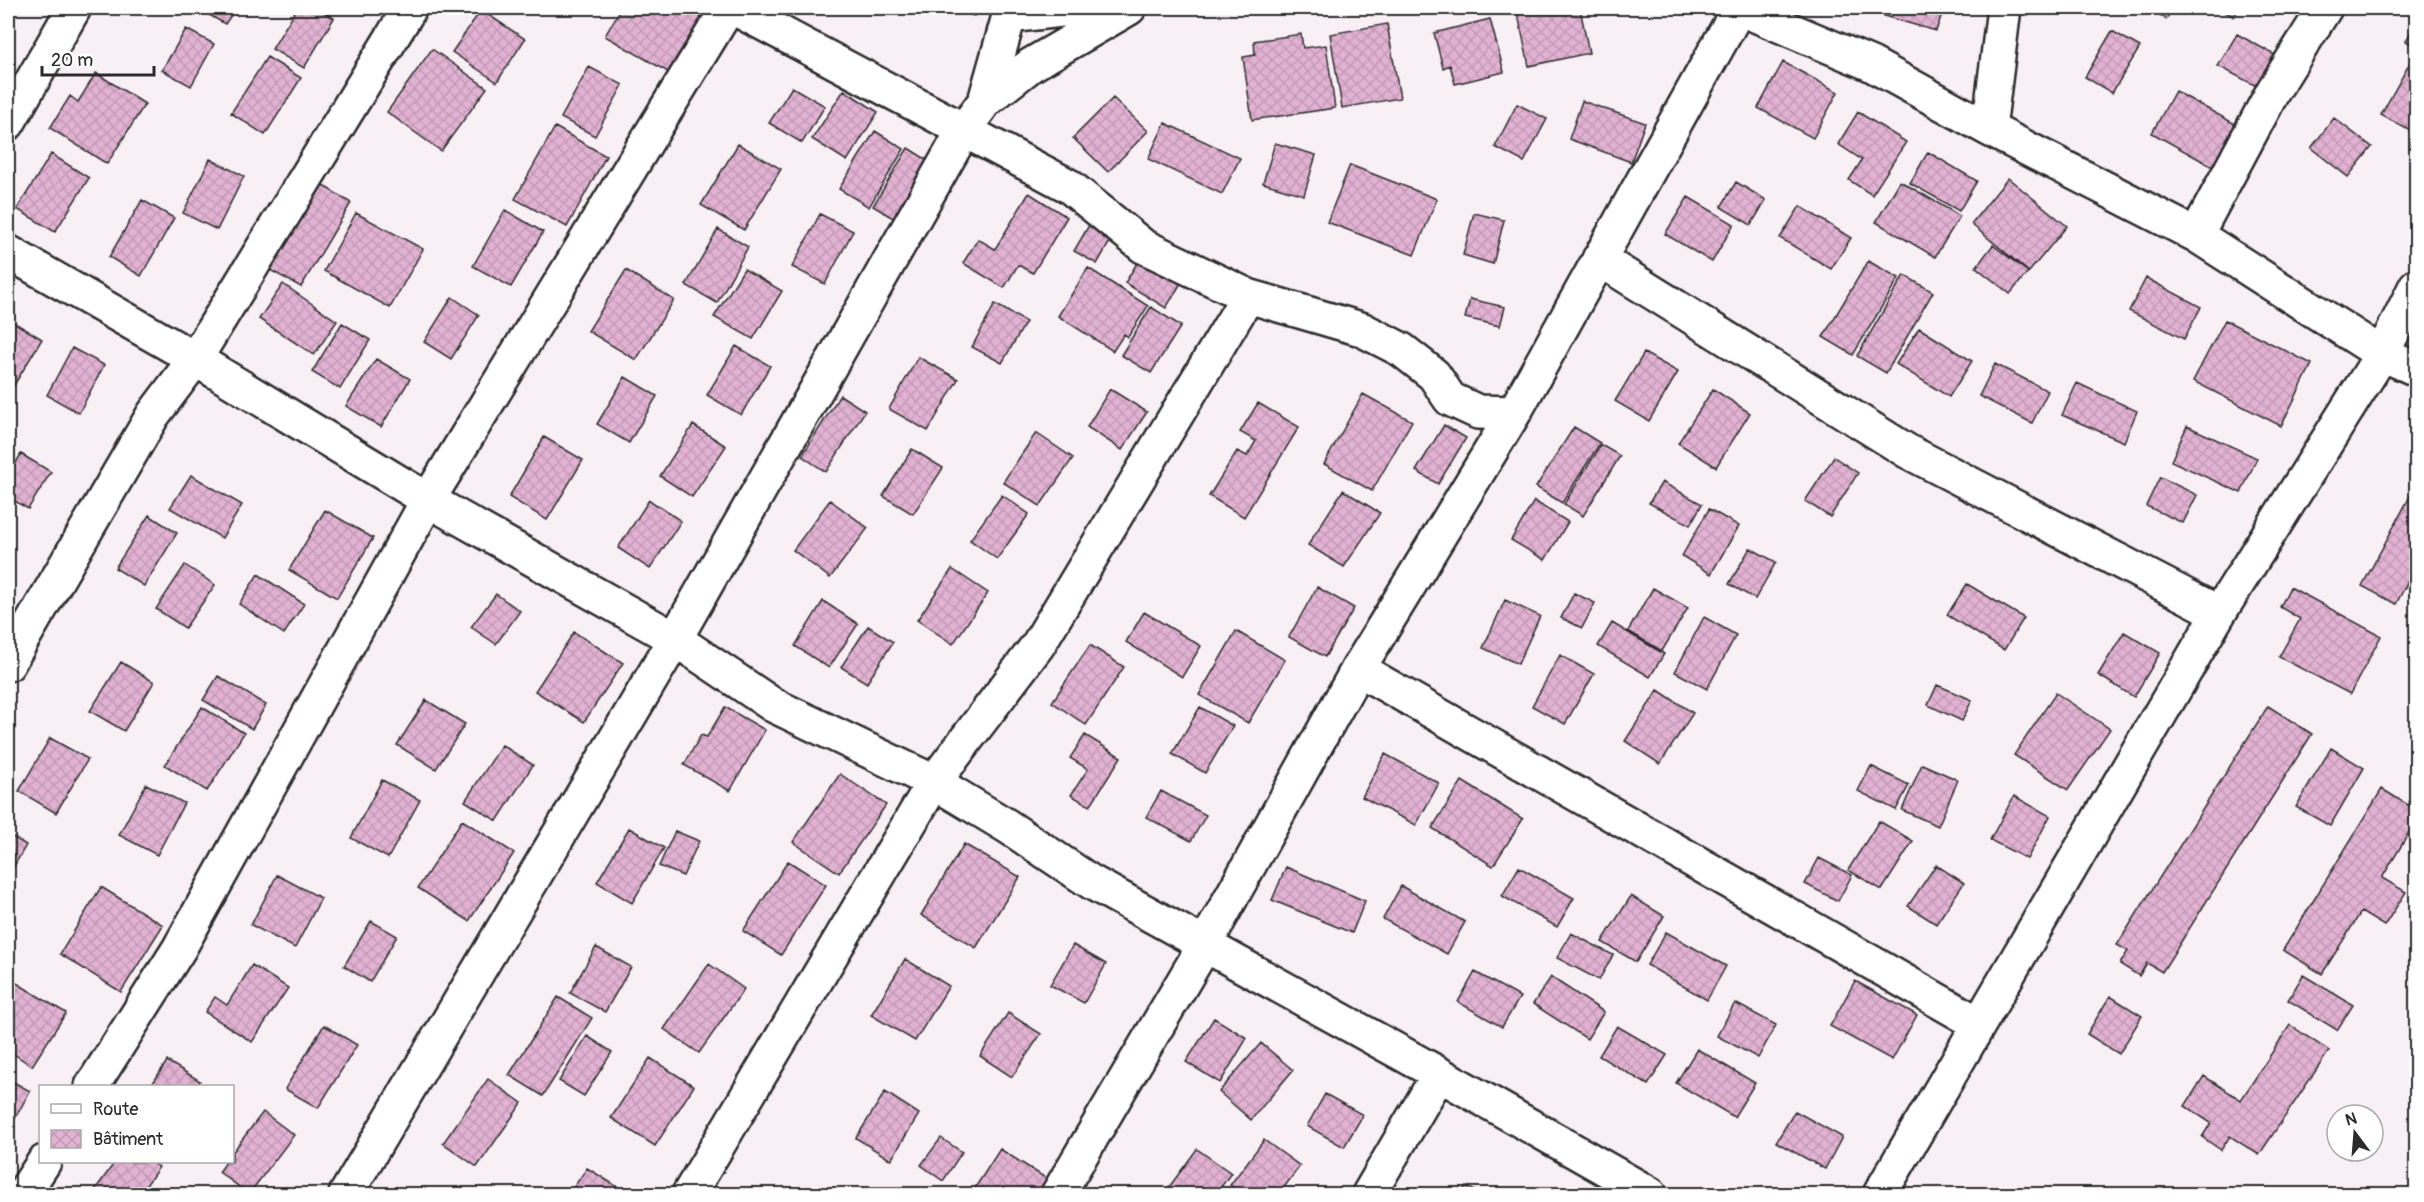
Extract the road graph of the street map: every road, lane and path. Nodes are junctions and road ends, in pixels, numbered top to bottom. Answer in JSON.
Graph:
{"nodes":[{"id":1,"x":74,"y":8,"type":"edge"},
{"id":2,"x":410,"y":8,"type":"edge"},
{"id":3,"x":728,"y":8,"type":"edge"},
{"id":4,"x":734,"y":8,"type":"edge"},
{"id":5,"x":1079,"y":8,"type":"edge"},
{"id":6,"x":1129,"y":8,"type":"edge"},
{"id":7,"x":1739,"y":8,"type":"edge"},
{"id":8,"x":2004,"y":8,"type":"edge"},
{"id":9,"x":2325,"y":8,"type":"edge"},
{"id":10,"x":1009,"y":12,"type":"edge"},
{"id":11,"x":985,"y":101,"type":"junction"},
{"id":12,"x":8,"y":123,"type":"edge"},
{"id":13,"x":1989,"y":129,"type":"junction"},
{"id":14,"x":964,"y":130,"type":"junction"},
{"id":15,"x":2196,"y":235,"type":"junction"},
{"id":16,"x":8,"y":252,"type":"edge"},
{"id":17,"x":1599,"y":259,"type":"junction"},
{"id":18,"x":2416,"y":286,"type":"edge"},
{"id":19,"x":1248,"y":296,"type":"junction"},
{"id":20,"x":2382,"y":354,"type":"junction"},
{"id":21,"x":195,"y":359,"type":"junction"},
{"id":22,"x":2416,"y":369,"type":"edge"},
{"id":23,"x":1514,"y":414,"type":"junction"},
{"id":24,"x":428,"y":500,"type":"junction"},
{"id":25,"x":2219,"y":613,"type":"junction"},
{"id":26,"x":675,"y":639,"type":"junction"},
{"id":27,"x":8,"y":664,"type":"edge"},
{"id":28,"x":1358,"y":669,"type":"junction"},
{"id":29,"x":934,"y":782,"type":"junction"},
{"id":30,"x":1206,"y":943,"type":"junction"},
{"id":31,"x":1979,"y":1024,"type":"junction"},
{"id":32,"x":1439,"y":1074,"type":"junction"},
{"id":33,"x":93,"y":1085,"type":"edge"},
{"id":34,"x":43,"y":1163,"type":"edge"},
{"id":35,"x":23,"y":1194,"type":"edge"},
{"id":36,"x":346,"y":1194,"type":"edge"},
{"id":37,"x":689,"y":1194,"type":"edge"},
{"id":38,"x":1058,"y":1194,"type":"edge"},
{"id":39,"x":1369,"y":1194,"type":"edge"},
{"id":40,"x":1650,"y":1194,"type":"edge"},
{"id":41,"x":1880,"y":1194,"type":"edge"}],
"edges":[{"from":1,"to":12,"type":"street"},
{"from":2,"to":21,"type":"street"},
{"from":3,"to":24,"type":"street"},
{"from":4,"to":14,"type":"street"},
{"from":5,"to":10,"type":"street"},
{"from":6,"to":11,"type":"street"},
{"from":7,"to":13,"type":"street"},
{"from":7,"to":17,"type":"street"},
{"from":8,"to":13,"type":"street"},
{"from":9,"to":15,"type":"street"},
{"from":10,"to":11,"type":"street"},
{"from":11,"to":14,"type":"street"},
{"from":13,"to":15,"type":"street"},
{"from":14,"to":19,"type":"street"},
{"from":14,"to":26,"type":"street"},
{"from":15,"to":20,"type":"street"},
{"from":16,"to":21,"type":"street"},
{"from":17,"to":23,"type":"street"},
{"from":17,"to":25,"type":"street"},
{"from":18,"to":20,"type":"street"},
{"from":19,"to":23,"type":"street"},
{"from":19,"to":29,"type":"street"},
{"from":20,"to":22,"type":"street"},
{"from":20,"to":25,"type":"street"},
{"from":21,"to":24,"type":"street"},
{"from":21,"to":27,"type":"street"},
{"from":23,"to":28,"type":"street"},
{"from":24,"to":26,"type":"street"},
{"from":24,"to":33,"type":"street"},
{"from":25,"to":31,"type":"street"},
{"from":26,"to":29,"type":"street"},
{"from":26,"to":36,"type":"street"},
{"from":28,"to":30,"type":"street"},
{"from":28,"to":31,"type":"street"},
{"from":29,"to":30,"type":"street"},
{"from":29,"to":37,"type":"street"},
{"from":30,"to":32,"type":"street"},
{"from":30,"to":38,"type":"street"},
{"from":31,"to":41,"type":"street"},
{"from":32,"to":39,"type":"street"},
{"from":32,"to":40,"type":"street"},
{"from":34,"to":35,"type":"street"}]}
